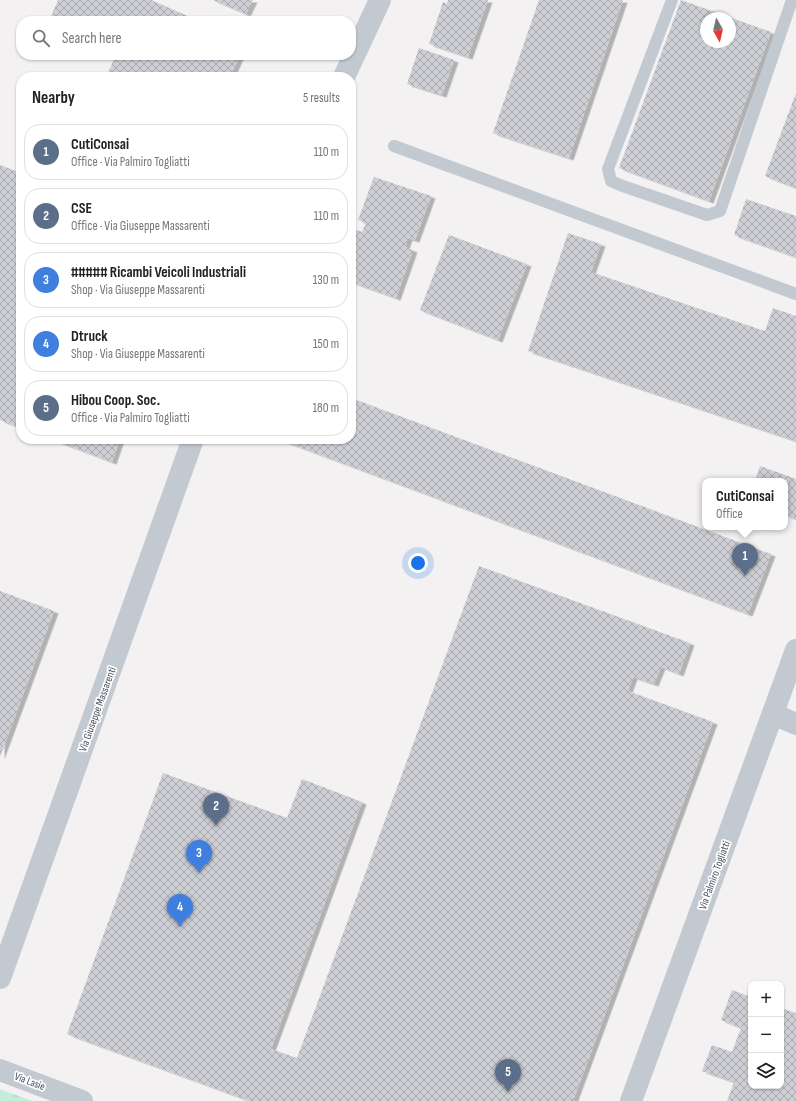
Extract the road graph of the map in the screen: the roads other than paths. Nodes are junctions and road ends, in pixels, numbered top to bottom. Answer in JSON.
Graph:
{"nodes":[{"id":1,"x":380,"y":0,"type":"edge"},
{"id":2,"x":672,"y":0,"type":"edge"},
{"id":3,"x":792,"y":0,"type":"edge"},
{"id":4,"x":356,"y":51,"type":"edge"},
{"id":5,"x":352,"y":60,"type":"edge"},
{"id":6,"x":346,"y":72,"type":"edge"},
{"id":7,"x":394,"y":146,"type":"dead end"},
{"id":8,"x":796,"y":294,"type":"edge"},
{"id":9,"x":192,"y":444,"type":"edge"},
{"id":10,"x":796,"y":650,"type":"edge"},
{"id":11,"x":773,"y":714,"type":"junction"},
{"id":12,"x":796,"y":724,"type":"edge"},
{"id":13,"x":0,"y":978,"type":"edge"},
{"id":14,"x":0,"y":1070,"type":"edge"},
{"id":15,"x":82,"y":1101,"type":"edge"},
{"id":16,"x":632,"y":1101,"type":"edge"}],
"edges":[{"from":1,"to":4,"type":"street"},
{"from":2,"to":3,"type":"lane"},
{"from":5,"to":6,"type":"street"},
{"from":7,"to":8,"type":"lane"},
{"from":9,"to":13,"type":"street","name":"Via Giuseppe Massarenti"},
{"from":10,"to":11,"type":"street","name":"Via Palmiro Togliatti"},
{"from":11,"to":12,"type":"street"},
{"from":11,"to":16,"type":"street","name":"Via Palmiro Togliatti"},
{"from":14,"to":15,"type":"street","name":"Via Lasie"}]}
